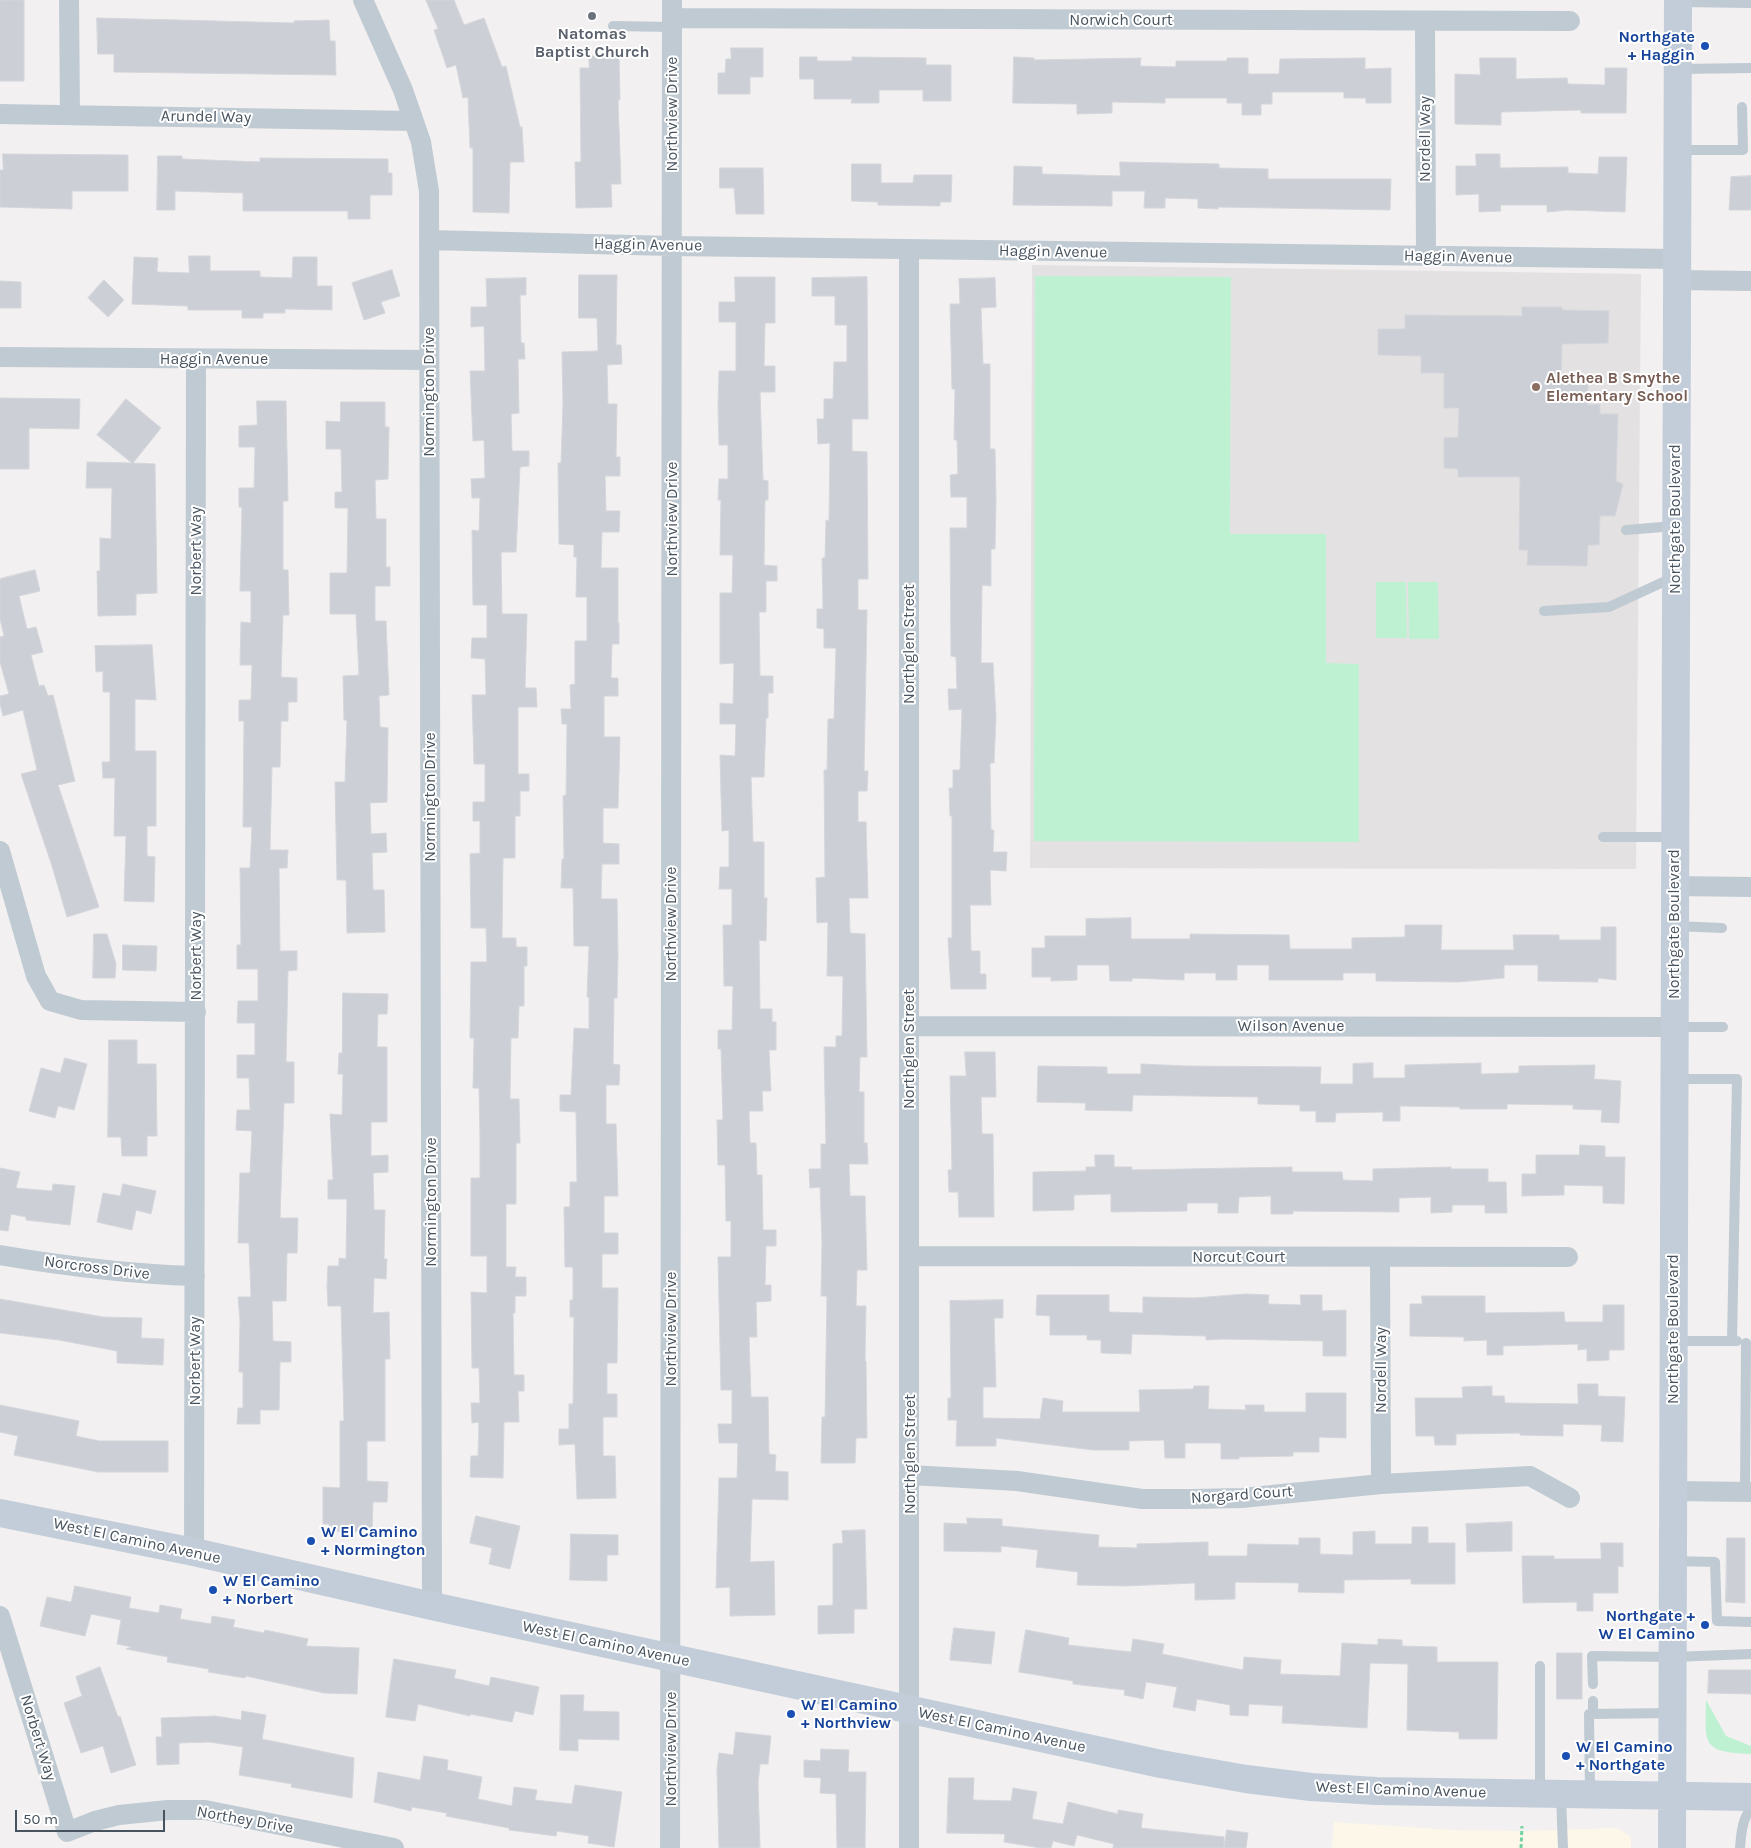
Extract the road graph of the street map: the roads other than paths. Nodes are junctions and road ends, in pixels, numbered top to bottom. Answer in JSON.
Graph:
{"nodes":[{"id":1,"x":69,"y":0,"type":"edge"},
{"id":2,"x":363,"y":0,"type":"edge"},
{"id":3,"x":1678,"y":1,"type":"edge"},
{"id":4,"x":1751,"y":3,"type":"edge"},
{"id":5,"x":672,"y":15,"type":"edge"},
{"id":6,"x":1425,"y":21,"type":"junction"},
{"id":7,"x":1570,"y":22,"type":"dead end"},
{"id":8,"x":613,"y":26,"type":"dead end"},
{"id":9,"x":1751,"y":68,"type":"edge"},
{"id":10,"x":1677,"y":69,"type":"junction"},
{"id":11,"x":1742,"y":107,"type":"dead end"},
{"id":12,"x":0,"y":114,"type":"edge"},
{"id":13,"x":70,"y":115,"type":"junction"},
{"id":14,"x":413,"y":121,"type":"junction"},
{"id":15,"x":1677,"y":150,"type":"junction"},
{"id":16,"x":429,"y":240,"type":"junction"},
{"id":17,"x":672,"y":246,"type":"junction"},
{"id":18,"x":909,"y":250,"type":"junction"},
{"id":19,"x":1426,"y":256,"type":"junction"},
{"id":20,"x":1676,"y":270,"type":"junction"},
{"id":21,"x":1751,"y":281,"type":"edge"},
{"id":22,"x":0,"y":357,"type":"edge"},
{"id":23,"x":196,"y":359,"type":"junction"},
{"id":24,"x":429,"y":360,"type":"junction"},
{"id":25,"x":1676,"y":526,"type":"junction"},
{"id":26,"x":1626,"y":530,"type":"dead end"},
{"id":27,"x":1675,"y":576,"type":"junction"},
{"id":28,"x":1544,"y":611,"type":"dead end"},
{"id":29,"x":1603,"y":837,"type":"dead end"},
{"id":30,"x":1675,"y":837,"type":"junction"},
{"id":31,"x":0,"y":851,"type":"edge"},
{"id":32,"x":1674,"y":886,"type":"junction"},
{"id":33,"x":1751,"y":887,"type":"edge"},
{"id":34,"x":1674,"y":926,"type":"junction"},
{"id":35,"x":1722,"y":928,"type":"dead end"},
{"id":36,"x":196,"y":1012,"type":"junction"},
{"id":37,"x":909,"y":1026,"type":"junction"},
{"id":38,"x":1674,"y":1027,"type":"junction"},
{"id":39,"x":1723,"y":1027,"type":"dead end"},
{"id":40,"x":1674,"y":1079,"type":"junction"},
{"id":41,"x":0,"y":1255,"type":"edge"},
{"id":42,"x":909,"y":1256,"type":"junction"},
{"id":43,"x":1380,"y":1257,"type":"junction"},
{"id":44,"x":1568,"y":1257,"type":"dead end"},
{"id":45,"x":195,"y":1276,"type":"junction"},
{"id":46,"x":1673,"y":1341,"type":"junction"},
{"id":47,"x":1732,"y":1341,"type":"junction"},
{"id":48,"x":1749,"y":1343,"type":"edge"},
{"id":49,"x":910,"y":1475,"type":"junction"},
{"id":50,"x":1381,"y":1484,"type":"junction"},
{"id":51,"x":1673,"y":1491,"type":"junction"},
{"id":52,"x":1748,"y":1492,"type":"edge"},
{"id":53,"x":1570,"y":1498,"type":"dead end"},
{"id":54,"x":0,"y":1512,"type":"edge"},
{"id":55,"x":194,"y":1552,"type":"junction"},
{"id":56,"x":1672,"y":1560,"type":"junction"},
{"id":57,"x":432,"y":1606,"type":"junction"},
{"id":58,"x":0,"y":1616,"type":"edge"},
{"id":59,"x":1751,"y":1622,"type":"edge"},
{"id":60,"x":1751,"y":1654,"type":"edge"},
{"id":61,"x":671,"y":1658,"type":"junction"},
{"id":62,"x":1673,"y":1658,"type":"junction"},
{"id":63,"x":1540,"y":1666,"type":"dead end"},
{"id":64,"x":1593,"y":1684,"type":"dead end"},
{"id":65,"x":1593,"y":1701,"type":"dead end"},
{"id":66,"x":909,"y":1710,"type":"junction"},
{"id":67,"x":1672,"y":1713,"type":"junction"},
{"id":68,"x":1593,"y":1714,"type":"junction"},
{"id":69,"x":1550,"y":1795,"type":"junction"},
{"id":70,"x":1590,"y":1795,"type":"junction"},
{"id":71,"x":1672,"y":1797,"type":"junction"},
{"id":72,"x":1751,"y":1797,"type":"edge"},
{"id":73,"x":1751,"y":1809,"type":"edge"},
{"id":74,"x":67,"y":1832,"type":"joint"},
{"id":75,"x":394,"y":1848,"type":"edge"},
{"id":76,"x":670,"y":1848,"type":"edge"},
{"id":77,"x":909,"y":1848,"type":"edge"},
{"id":78,"x":1563,"y":1848,"type":"edge"},
{"id":79,"x":1672,"y":1848,"type":"edge"},
{"id":80,"x":1740,"y":1848,"type":"edge"}],
"edges":[{"from":1,"to":13,"type":"street"},
{"from":2,"to":14,"type":"street","name":"Normington Drive"},
{"from":3,"to":4,"type":"lane"},
{"from":3,"to":10,"type":"main road","name":"Northgate Boulevard"},
{"from":5,"to":6,"type":"street","name":"Norwich Court"},
{"from":5,"to":8,"type":"lane"},
{"from":5,"to":17,"type":"street","name":"Northview Drive"},
{"from":6,"to":7,"type":"street","name":"Norwich Court"},
{"from":6,"to":19,"type":"street","name":"Nordell Way"},
{"from":9,"to":10,"type":"lane"},
{"from":10,"to":15,"type":"main road","name":"Northgate Boulevard"},
{"from":11,"to":15,"type":"lane"},
{"from":12,"to":13,"type":"street","name":"Arundel Way"},
{"from":13,"to":14,"type":"street","name":"Arundel Way"},
{"from":14,"to":16,"type":"street","name":"Normington Drive"},
{"from":15,"to":20,"type":"main road","name":"Northgate Boulevard"},
{"from":16,"to":17,"type":"street","name":"Haggin Avenue"},
{"from":16,"to":24,"type":"street","name":"Normington Drive"},
{"from":17,"to":18,"type":"street","name":"Haggin Avenue"},
{"from":17,"to":61,"type":"street","name":"Northview Drive"},
{"from":18,"to":19,"type":"street","name":"Haggin Avenue"},
{"from":18,"to":37,"type":"street","name":"Northglen Street"},
{"from":19,"to":20,"type":"street","name":"Haggin Avenue"},
{"from":20,"to":21,"type":"street","name":"Haggin Avenue"},
{"from":20,"to":25,"type":"main road","name":"Northgate Boulevard"},
{"from":22,"to":23,"type":"street","name":"Haggin Avenue"},
{"from":23,"to":24,"type":"street","name":"Haggin Avenue"},
{"from":23,"to":36,"type":"street","name":"Norbert Way"},
{"from":24,"to":57,"type":"street","name":"Normington Drive"},
{"from":25,"to":26,"type":"lane"},
{"from":25,"to":27,"type":"main road","name":"Northgate Boulevard"},
{"from":27,"to":28,"type":"lane"},
{"from":27,"to":30,"type":"main road","name":"Northgate Boulevard"},
{"from":29,"to":30,"type":"lane"},
{"from":30,"to":32,"type":"main road","name":"Northgate Boulevard"},
{"from":31,"to":36,"type":"street"},
{"from":32,"to":33,"type":"street"},
{"from":32,"to":34,"type":"main road","name":"Northgate Boulevard"},
{"from":34,"to":35,"type":"lane"},
{"from":34,"to":38,"type":"main road","name":"Northgate Boulevard"},
{"from":36,"to":45,"type":"street","name":"Norbert Way"},
{"from":37,"to":38,"type":"street","name":"Wilson Avenue"},
{"from":37,"to":42,"type":"street","name":"Northglen Street"},
{"from":38,"to":39,"type":"lane"},
{"from":38,"to":40,"type":"main road","name":"Northgate Boulevard"},
{"from":40,"to":46,"type":"main road","name":"Northgate Boulevard"},
{"from":40,"to":47,"type":"lane"},
{"from":41,"to":45,"type":"street","name":"Norcross Drive"},
{"from":42,"to":43,"type":"street","name":"Norcut Court"},
{"from":42,"to":49,"type":"street","name":"Northglen Street"},
{"from":43,"to":44,"type":"street","name":"Norcut Court"},
{"from":43,"to":50,"type":"street","name":"Nordell Way"},
{"from":45,"to":55,"type":"street","name":"Norbert Way"},
{"from":46,"to":47,"type":"lane"},
{"from":46,"to":51,"type":"main road","name":"Northgate Boulevard"},
{"from":47,"to":48,"type":"lane"},
{"from":48,"to":52,"type":"lane"},
{"from":49,"to":50,"type":"street","name":"Norgard Court"},
{"from":49,"to":66,"type":"street","name":"Northglen Street"},
{"from":50,"to":53,"type":"street","name":"Norgard Court"},
{"from":51,"to":52,"type":"street"},
{"from":51,"to":56,"type":"main road","name":"Northgate Boulevard"},
{"from":54,"to":55,"type":"main road","name":"West El Camino Avenue"},
{"from":55,"to":57,"type":"main road","name":"West El Camino Avenue"},
{"from":56,"to":59,"type":"lane"},
{"from":56,"to":62,"type":"main road","name":"Northgate Boulevard"},
{"from":57,"to":61,"type":"main road","name":"West El Camino Avenue"},
{"from":58,"to":74,"type":"street","name":"Norbert Way"},
{"from":60,"to":62,"type":"lane"},
{"from":61,"to":66,"type":"main road","name":"West El Camino Avenue"},
{"from":61,"to":76,"type":"street","name":"Northview Drive"},
{"from":62,"to":64,"type":"lane"},
{"from":62,"to":67,"type":"main road","name":"Northgate Boulevard"},
{"from":63,"to":69,"type":"lane"},
{"from":65,"to":68,"type":"lane"},
{"from":66,"to":69,"type":"main road","name":"West El Camino Avenue"},
{"from":66,"to":77,"type":"street","name":"Northglen Street"},
{"from":67,"to":68,"type":"lane"},
{"from":67,"to":71,"type":"main road","name":"Northgate Boulevard"},
{"from":68,"to":70,"type":"lane"},
{"from":69,"to":70,"type":"main road","name":"West El Camino Avenue"},
{"from":69,"to":78,"type":"lane"},
{"from":70,"to":71,"type":"main road","name":"West El Camino Avenue"},
{"from":71,"to":72,"type":"main road","name":"West El Camino Avenue"},
{"from":71,"to":79,"type":"main road","name":"Northgate Boulevard"},
{"from":73,"to":80,"type":"lane"},
{"from":74,"to":75,"type":"street","name":"Northey Drive"}]}
